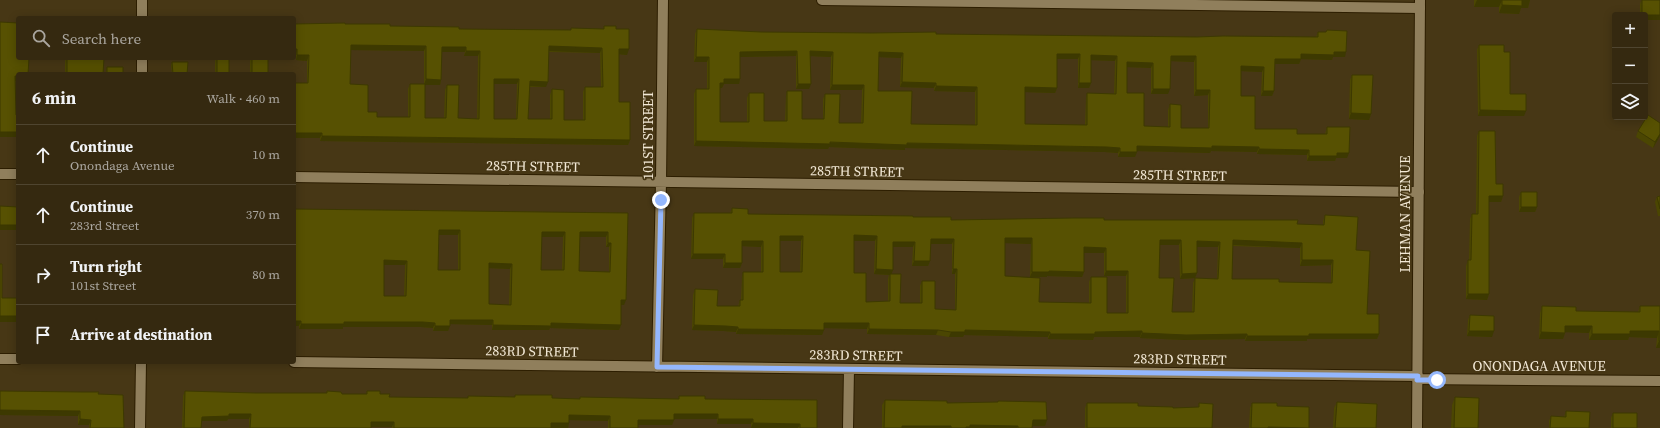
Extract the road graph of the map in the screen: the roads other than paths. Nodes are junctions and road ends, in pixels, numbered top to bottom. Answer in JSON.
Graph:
{"nodes":[{"id":1,"x":142,"y":0,"type":"edge"},
{"id":2,"x":663,"y":0,"type":"edge"},
{"id":3,"x":822,"y":0,"type":"edge"},
{"id":4,"x":1420,"y":4,"type":"edge"},
{"id":5,"x":142,"y":16,"type":"edge"},
{"id":6,"x":142,"y":60,"type":"edge"},
{"id":7,"x":142,"y":72,"type":"edge"},
{"id":8,"x":0,"y":174,"type":"edge"},
{"id":9,"x":16,"y":174,"type":"edge"},
{"id":10,"x":296,"y":177,"type":"edge"},
{"id":11,"x":661,"y":182,"type":"junction"},
{"id":12,"x":1419,"y":192,"type":"junction"},
{"id":13,"x":0,"y":358,"type":"edge"},
{"id":14,"x":16,"y":359,"type":"edge"},
{"id":15,"x":296,"y":362,"type":"edge"},
{"id":16,"x":141,"y":364,"type":"edge"},
{"id":17,"x":657,"y":367,"type":"junction"},
{"id":18,"x":849,"y":369,"type":"junction"},
{"id":19,"x":1418,"y":378,"type":"junction"},
{"id":20,"x":1660,"y":381,"type":"edge"},
{"id":21,"x":140,"y":428,"type":"edge"},
{"id":22,"x":848,"y":428,"type":"edge"},
{"id":23,"x":1417,"y":428,"type":"edge"}],
"edges":[{"from":1,"to":5,"type":"street"},
{"from":2,"to":11,"type":"street","name":"101ST STREET"},
{"from":3,"to":4,"type":"street"},
{"from":4,"to":12,"type":"street","name":"LEHMAN AVENUE"},
{"from":6,"to":7,"type":"street"},
{"from":8,"to":9,"type":"street"},
{"from":10,"to":11,"type":"street","name":"285TH STREET"},
{"from":11,"to":12,"type":"street","name":"285TH STREET"},
{"from":11,"to":17,"type":"street","name":"101ST STREET"},
{"from":12,"to":19,"type":"street","name":"LEHMAN AVENUE"},
{"from":13,"to":14,"type":"street"},
{"from":15,"to":17,"type":"street","name":"283RD STREET"},
{"from":16,"to":21,"type":"street"},
{"from":17,"to":18,"type":"street","name":"283RD STREET"},
{"from":18,"to":19,"type":"street","name":"283RD STREET"},
{"from":18,"to":22,"type":"street"},
{"from":19,"to":20,"type":"street","name":"ONONDAGA AVENUE"},
{"from":19,"to":23,"type":"street","name":"LEHMAN AVENUE"}]}
